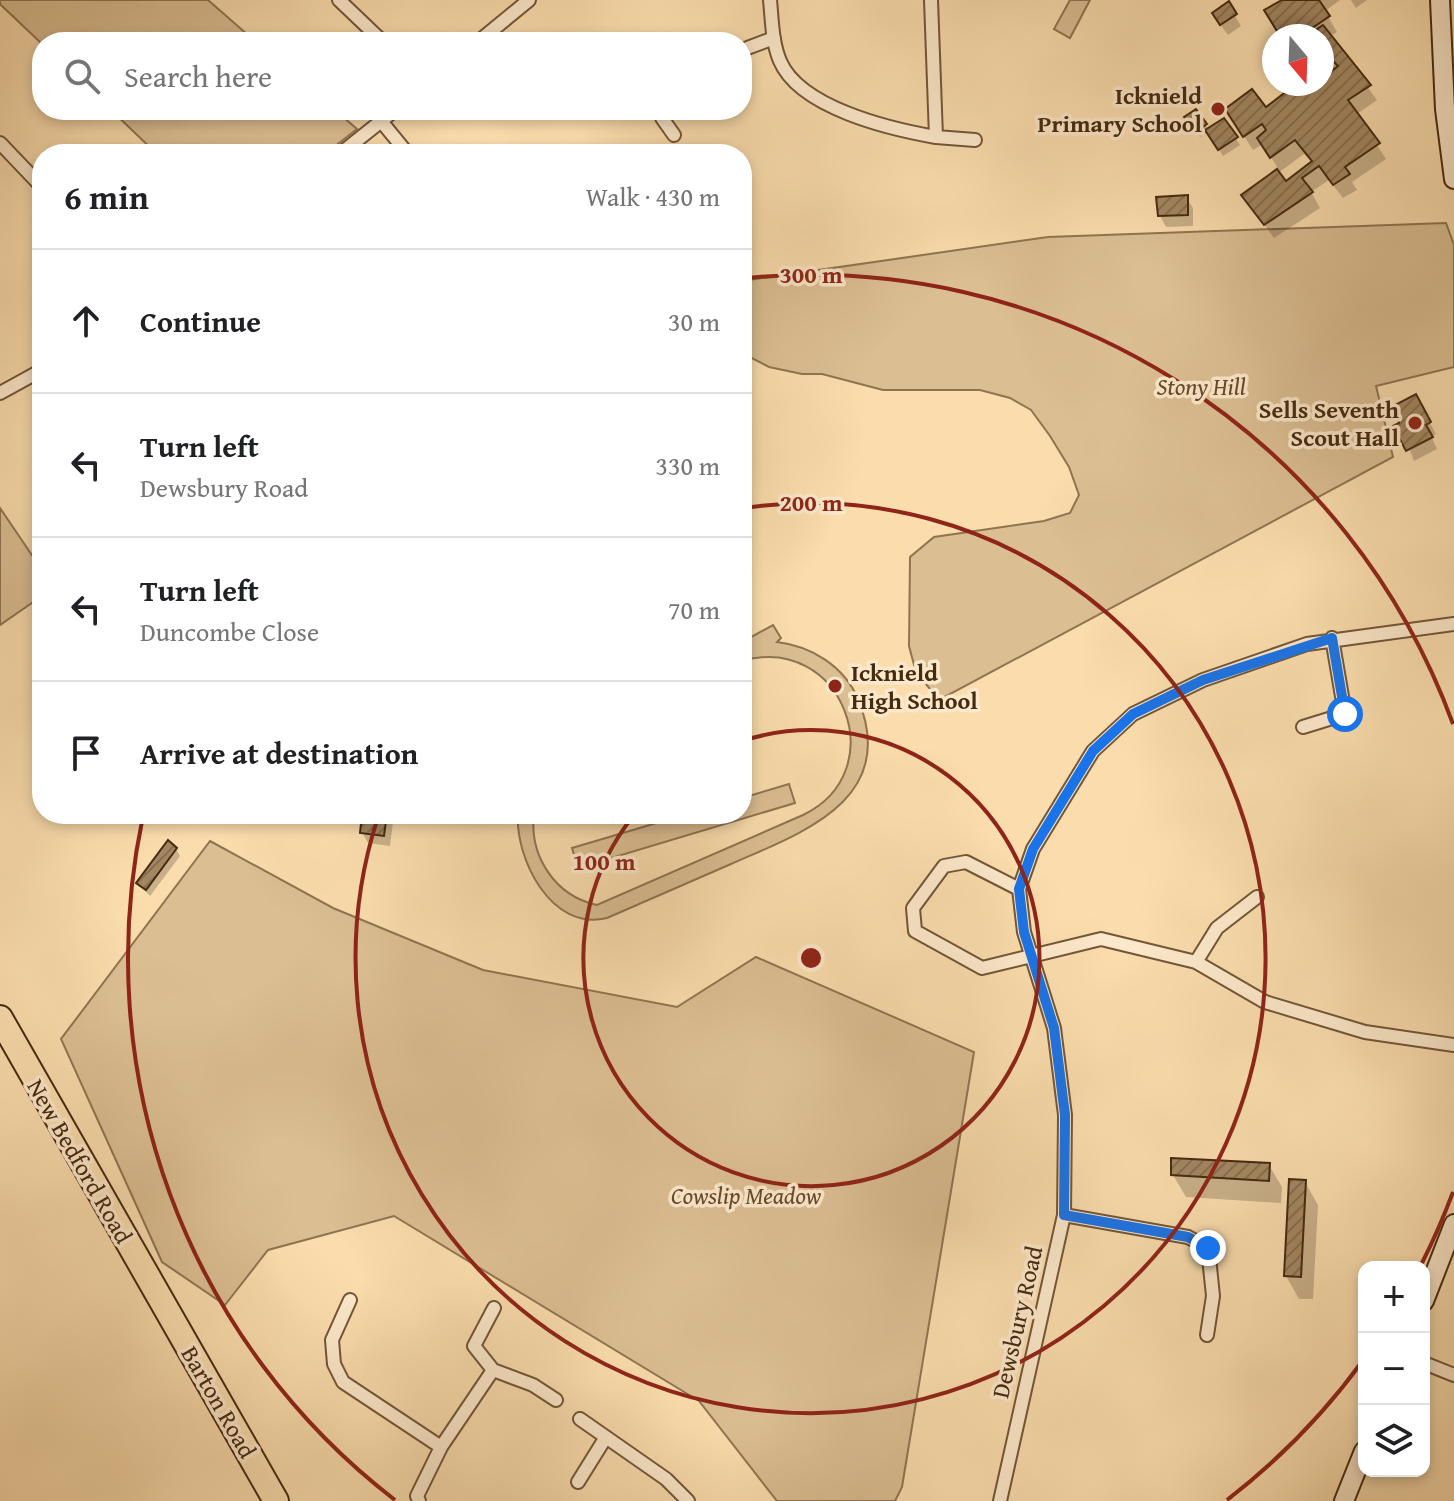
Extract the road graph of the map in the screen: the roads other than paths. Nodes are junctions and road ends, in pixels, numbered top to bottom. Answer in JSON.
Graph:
{"nodes":[{"id":1,"x":339,"y":0,"type":"edge"},
{"id":2,"x":529,"y":0,"type":"edge"},
{"id":3,"x":770,"y":0,"type":"edge"},
{"id":4,"x":931,"y":0,"type":"edge"},
{"id":5,"x":1440,"y":0,"type":"edge"},
{"id":6,"x":373,"y":32,"type":"edge"},
{"id":7,"x":490,"y":32,"type":"edge"},
{"id":8,"x":774,"y":38,"type":"junction"},
{"id":9,"x":752,"y":46,"type":"edge"},
{"id":10,"x":1448,"y":58,"type":"edge"},
{"id":11,"x":663,"y":120,"type":"edge"},
{"id":12,"x":381,"y":121,"type":"joint"},
{"id":13,"x":674,"y":135,"type":"dead end"},
{"id":14,"x":936,"y":137,"type":"junction"},
{"id":15,"x":975,"y":140,"type":"dead end"},
{"id":16,"x":0,"y":143,"type":"edge"},
{"id":17,"x":352,"y":144,"type":"edge"},
{"id":18,"x":400,"y":144,"type":"edge"},
{"id":19,"x":32,"y":177,"type":"edge"},
{"id":20,"x":1454,"y":179,"type":"edge"},
{"id":21,"x":32,"y":375,"type":"edge"},
{"id":22,"x":0,"y":393,"type":"edge"},
{"id":23,"x":1454,"y":624,"type":"edge"},
{"id":24,"x":1332,"y":638,"type":"junction"},
{"id":25,"x":1303,"y":727,"type":"dead end"},
{"id":26,"x":1019,"y":889,"type":"junction"},
{"id":27,"x":1257,"y":897,"type":"dead end"},
{"id":28,"x":1034,"y":956,"type":"junction"},
{"id":29,"x":1196,"y":962,"type":"junction"},
{"id":30,"x":0,"y":1018,"type":"edge"},
{"id":31,"x":1454,"y":1045,"type":"edge"},
{"id":32,"x":1064,"y":1215,"type":"junction"},
{"id":33,"x":1454,"y":1224,"type":"edge"},
{"id":34,"x":1430,"y":1286,"type":"edge"},
{"id":35,"x":350,"y":1300,"type":"dead end"},
{"id":36,"x":161,"y":1303,"type":"joint"},
{"id":37,"x":494,"y":1308,"type":"dead end"},
{"id":38,"x":1207,"y":1335,"type":"dead end"},
{"id":39,"x":1430,"y":1365,"type":"edge"},
{"id":40,"x":493,"y":1370,"type":"junction"},
{"id":41,"x":1454,"y":1375,"type":"edge"},
{"id":42,"x":556,"y":1400,"type":"dead end"},
{"id":43,"x":580,"y":1419,"type":"dead end"},
{"id":44,"x":606,"y":1437,"type":"junction"},
{"id":45,"x":441,"y":1447,"type":"junction"},
{"id":46,"x":1358,"y":1466,"type":"edge"},
{"id":47,"x":578,"y":1482,"type":"dead end"},
{"id":48,"x":276,"y":1501,"type":"edge"},
{"id":49,"x":419,"y":1501,"type":"edge"},
{"id":50,"x":688,"y":1501,"type":"edge"},
{"id":51,"x":1000,"y":1501,"type":"edge"},
{"id":52,"x":1344,"y":1501,"type":"edge"}],
"edges":[{"from":1,"to":6,"type":"street"},
{"from":2,"to":7,"type":"street"},
{"from":3,"to":8,"type":"street"},
{"from":4,"to":14,"type":"street"},
{"from":5,"to":10,"type":"street"},
{"from":8,"to":9,"type":"street"},
{"from":8,"to":14,"type":"street"},
{"from":10,"to":20,"type":"street"},
{"from":11,"to":13,"type":"street"},
{"from":12,"to":17,"type":"street"},
{"from":12,"to":18,"type":"street"},
{"from":14,"to":15,"type":"street"},
{"from":16,"to":19,"type":"street"},
{"from":21,"to":22,"type":"street"},
{"from":23,"to":24,"type":"street","name":"Dewsbury Road"},
{"from":24,"to":25,"type":"street"},
{"from":24,"to":26,"type":"street","name":"Dewsbury Road"},
{"from":26,"to":28,"type":"street","name":"Dewsbury Road"},
{"from":26,"to":28,"type":"street"},
{"from":27,"to":29,"type":"street"},
{"from":28,"to":29,"type":"street"},
{"from":28,"to":32,"type":"street","name":"Dewsbury Road"},
{"from":29,"to":31,"type":"street"},
{"from":30,"to":36,"type":"highway","name":"New Bedford Road"},
{"from":32,"to":38,"type":"street"},
{"from":32,"to":51,"type":"street","name":"Dewsbury Road"},
{"from":33,"to":34,"type":"street"},
{"from":35,"to":45,"type":"street"},
{"from":36,"to":48,"type":"highway","name":"Barton Road"},
{"from":37,"to":40,"type":"street"},
{"from":39,"to":41,"type":"street"},
{"from":40,"to":42,"type":"street"},
{"from":40,"to":45,"type":"street"},
{"from":43,"to":44,"type":"street"},
{"from":44,"to":47,"type":"street"},
{"from":44,"to":50,"type":"street"},
{"from":45,"to":49,"type":"street"},
{"from":46,"to":52,"type":"street"}]}
